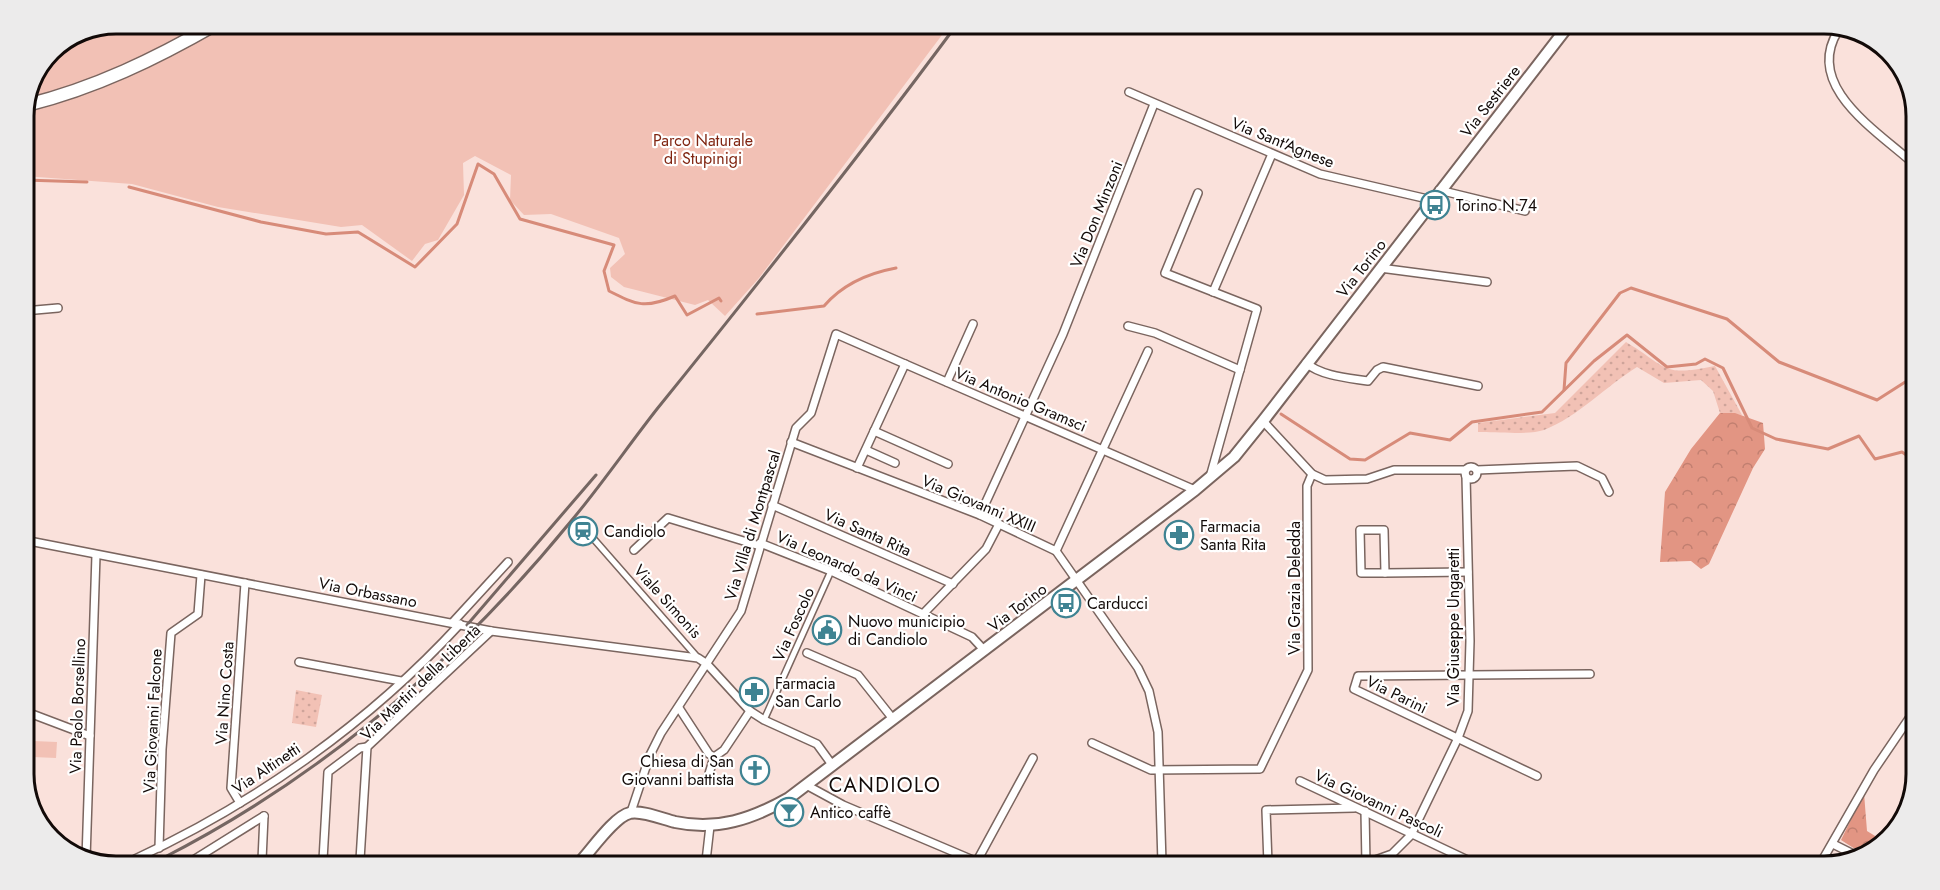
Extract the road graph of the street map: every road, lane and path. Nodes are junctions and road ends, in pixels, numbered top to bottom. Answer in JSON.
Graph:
{"nodes":[{"id":1,"x":197,"y":35,"type":"edge"},
{"id":2,"x":1561,"y":35,"type":"edge"},
{"id":3,"x":1835,"y":36,"type":"edge"},
{"id":4,"x":1129,"y":92,"type":"dead end"},
{"id":5,"x":36,"y":102,"type":"edge"},
{"id":6,"x":1154,"y":104,"type":"junction"},
{"id":7,"x":1272,"y":154,"type":"junction"},
{"id":8,"x":1905,"y":156,"type":"edge"},
{"id":9,"x":1439,"y":190,"type":"junction"},
{"id":10,"x":1198,"y":193,"type":"dead end"},
{"id":11,"x":1432,"y":200,"type":"junction"},
{"id":12,"x":1525,"y":211,"type":"dead end"},
{"id":13,"x":1380,"y":268,"type":"junction"},
{"id":14,"x":1487,"y":282,"type":"dead end"},
{"id":15,"x":1214,"y":292,"type":"junction"},
{"id":16,"x":58,"y":308,"type":"dead end"},
{"id":17,"x":35,"y":310,"type":"edge"},
{"id":18,"x":973,"y":324,"type":"dead end"},
{"id":19,"x":1128,"y":326,"type":"dead end"},
{"id":20,"x":836,"y":334,"type":"joint"},
{"id":21,"x":1148,"y":351,"type":"dead end"},
{"id":22,"x":1306,"y":363,"type":"junction"},
{"id":23,"x":905,"y":364,"type":"junction"},
{"id":24,"x":1240,"y":370,"type":"junction"},
{"id":25,"x":947,"y":382,"type":"junction"},
{"id":26,"x":1478,"y":386,"type":"dead end"},
{"id":27,"x":1026,"y":416,"type":"junction"},
{"id":28,"x":1263,"y":421,"type":"junction"},
{"id":29,"x":874,"y":431,"type":"junction"},
{"id":30,"x":791,"y":442,"type":"junction"},
{"id":31,"x":1104,"y":449,"type":"junction"},
{"id":32,"x":866,"y":450,"type":"junction"},
{"id":33,"x":895,"y":463,"type":"dead end"},
{"id":34,"x":948,"y":464,"type":"dead end"},
{"id":35,"x":857,"y":468,"type":"junction"},
{"id":36,"x":1477,"y":470,"type":"junction"},
{"id":37,"x":1312,"y":474,"type":"junction"},
{"id":38,"x":1468,"y":475,"type":"junction"},
{"id":39,"x":1210,"y":477,"type":"junction"},
{"id":40,"x":1195,"y":490,"type":"junction"},
{"id":41,"x":1609,"y":492,"type":"dead end"},
{"id":42,"x":772,"y":505,"type":"junction"},
{"id":43,"x":980,"y":515,"type":"junction"},
{"id":44,"x":999,"y":524,"type":"junction"},
{"id":45,"x":592,"y":537,"type":"dead end"},
{"id":46,"x":35,"y":542,"type":"edge"},
{"id":47,"x":760,"y":545,"type":"junction"},
{"id":48,"x":634,"y":550,"type":"dead end"},
{"id":49,"x":1056,"y":552,"type":"junction"},
{"id":50,"x":96,"y":555,"type":"junction"},
{"id":51,"x":508,"y":562,"type":"dead end"},
{"id":52,"x":831,"y":571,"type":"junction"},
{"id":53,"x":1468,"y":572,"type":"junction"},
{"id":54,"x":1385,"y":573,"type":"junction"},
{"id":55,"x":201,"y":575,"type":"junction"},
{"id":56,"x":1076,"y":581,"type":"junction"},
{"id":57,"x":245,"y":583,"type":"junction"},
{"id":58,"x":953,"y":584,"type":"junction"},
{"id":59,"x":923,"y":614,"type":"junction"},
{"id":60,"x":456,"y":623,"type":"junction"},
{"id":61,"x":492,"y":631,"type":"junction"},
{"id":62,"x":797,"y":648,"type":"junction"},
{"id":63,"x":984,"y":650,"type":"junction"},
{"id":64,"x":807,"y":652,"type":"joint"},
{"id":65,"x":698,"y":658,"type":"junction"},
{"id":66,"x":299,"y":662,"type":"dead end"},
{"id":67,"x":707,"y":664,"type":"junction"},
{"id":68,"x":1590,"y":674,"type":"dead end"},
{"id":69,"x":1469,"y":675,"type":"junction"},
{"id":70,"x":401,"y":681,"type":"junction"},
{"id":71,"x":679,"y":708,"type":"junction"},
{"id":72,"x":750,"y":711,"type":"junction"},
{"id":73,"x":35,"y":715,"type":"edge"},
{"id":74,"x":892,"y":718,"type":"junction"},
{"id":75,"x":764,"y":720,"type":"junction"},
{"id":76,"x":1906,"y":723,"type":"edge"},
{"id":77,"x":90,"y":736,"type":"junction"},
{"id":78,"x":1458,"y":738,"type":"junction"},
{"id":79,"x":1092,"y":743,"type":"dead end"},
{"id":80,"x":367,"y":747,"type":"junction"},
{"id":81,"x":714,"y":758,"type":"junction"},
{"id":82,"x":1033,"y":758,"type":"dead end"},
{"id":83,"x":833,"y":766,"type":"junction"},
{"id":84,"x":1160,"y":771,"type":"junction"},
{"id":85,"x":1537,"y":776,"type":"dead end"},
{"id":86,"x":708,"y":777,"type":"dead end"},
{"id":87,"x":1300,"y":781,"type":"dead end"},
{"id":88,"x":808,"y":786,"type":"junction"},
{"id":89,"x":240,"y":803,"type":"junction"},
{"id":90,"x":1362,"y":810,"type":"junction"},
{"id":91,"x":631,"y":812,"type":"junction"},
{"id":92,"x":710,"y":826,"type":"junction"},
{"id":93,"x":1412,"y":833,"type":"junction"},
{"id":94,"x":1833,"y":844,"type":"junction"},
{"id":95,"x":159,"y":848,"type":"junction"},
{"id":96,"x":86,"y":849,"type":"edge"},
{"id":97,"x":1848,"y":852,"type":"edge"},
{"id":98,"x":142,"y":856,"type":"edge"},
{"id":99,"x":200,"y":856,"type":"edge"},
{"id":100,"x":262,"y":856,"type":"edge"},
{"id":101,"x":323,"y":856,"type":"edge"},
{"id":102,"x":360,"y":856,"type":"edge"},
{"id":103,"x":586,"y":856,"type":"edge"},
{"id":104,"x":707,"y":856,"type":"edge"},
{"id":105,"x":965,"y":856,"type":"edge"},
{"id":106,"x":982,"y":856,"type":"edge"},
{"id":107,"x":1162,"y":856,"type":"edge"},
{"id":108,"x":1268,"y":856,"type":"edge"},
{"id":109,"x":1365,"y":856,"type":"edge"},
{"id":110,"x":1387,"y":856,"type":"edge"},
{"id":111,"x":1459,"y":856,"type":"edge"},
{"id":112,"x":1826,"y":856,"type":"edge"}],
"edges":[{"from":1,"to":5,"type":"main road"},
{"from":2,"to":9,"type":"main road","name":"Via Sestriere"},
{"from":3,"to":8,"type":"street"},
{"from":4,"to":6,"type":"street","name":"Via Sant'Agnese"},
{"from":6,"to":7,"type":"street","name":"Via Sant'Agnese"},
{"from":6,"to":27,"type":"street","name":"Via Don Minzoni"},
{"from":7,"to":11,"type":"street","name":"Via Sant'Agnese"},
{"from":7,"to":15,"type":"street"},
{"from":9,"to":11,"type":"main road","name":"Via Torino"},
{"from":9,"to":12,"type":"street"},
{"from":10,"to":15,"type":"street"},
{"from":11,"to":13,"type":"main road","name":"Via Torino"},
{"from":13,"to":14,"type":"street"},
{"from":13,"to":22,"type":"main road","name":"Via Torino"},
{"from":15,"to":24,"type":"street"},
{"from":16,"to":17,"type":"street"},
{"from":18,"to":25,"type":"street"},
{"from":19,"to":24,"type":"street"},
{"from":20,"to":23,"type":"street","name":"Via Antonio Gramsci"},
{"from":20,"to":30,"type":"street","name":"Via Villa di Montpascal"},
{"from":21,"to":31,"type":"street"},
{"from":22,"to":26,"type":"street"},
{"from":22,"to":28,"type":"main road","name":"Via Torino"},
{"from":23,"to":25,"type":"street","name":"Via Antonio Gramsci"},
{"from":23,"to":29,"type":"street"},
{"from":24,"to":39,"type":"street"},
{"from":25,"to":27,"type":"street","name":"Via Antonio Gramsci"},
{"from":27,"to":31,"type":"street","name":"Via Antonio Gramsci"},
{"from":27,"to":43,"type":"street","name":"Via Don Minzoni"},
{"from":28,"to":37,"type":"street"},
{"from":28,"to":39,"type":"main road","name":"Via Torino"},
{"from":29,"to":32,"type":"street"},
{"from":29,"to":34,"type":"street","name":"Via Giovanni XXIII"},
{"from":30,"to":35,"type":"street","name":"Via Giovanni XXIII"},
{"from":30,"to":42,"type":"street","name":"Via Villa di Montpascal"},
{"from":31,"to":40,"type":"street","name":"Via Antonio Gramsci"},
{"from":31,"to":49,"type":"street"},
{"from":32,"to":33,"type":"street"},
{"from":32,"to":35,"type":"street"},
{"from":35,"to":43,"type":"street","name":"Via Giovanni XXIII"},
{"from":36,"to":38,"type":"street","name":"Via Giuseppe Ungaretti"},
{"from":36,"to":38,"type":"street"},
{"from":36,"to":41,"type":"street"},
{"from":37,"to":38,"type":"street"},
{"from":37,"to":84,"type":"street","name":"Via Grazia Deledda"},
{"from":38,"to":53,"type":"street","name":"Via Giuseppe Ungaretti"},
{"from":39,"to":40,"type":"main road","name":"Via Torino"},
{"from":40,"to":56,"type":"main road","name":"Via Torino"},
{"from":42,"to":47,"type":"street","name":"Via Villa di Montpascal"},
{"from":42,"to":58,"type":"street","name":"Via Santa Rita"},
{"from":43,"to":44,"type":"street","name":"Via Giovanni XXIII"},
{"from":44,"to":49,"type":"street","name":"Via Giovanni XXIII"},
{"from":44,"to":58,"type":"street"},
{"from":45,"to":65,"type":"street","name":"Viale Simonis"},
{"from":46,"to":50,"type":"street","name":"Via Orbassano"},
{"from":47,"to":48,"type":"street","name":"Via Leonardo da Vinci"},
{"from":47,"to":52,"type":"street","name":"Via Leonardo da Vinci"},
{"from":47,"to":67,"type":"street","name":"Via Villa di Montpascal"},
{"from":49,"to":56,"type":"street","name":"Via Giovanni XXIII"},
{"from":50,"to":55,"type":"street","name":"Via Orbassano"},
{"from":50,"to":77,"type":"street","name":"Via Paolo Borsellino"},
{"from":51,"to":60,"type":"street","name":"Via Altinetti"},
{"from":52,"to":59,"type":"street","name":"Via Leonardo da Vinci"},
{"from":52,"to":62,"type":"street","name":"Via Foscolo"},
{"from":53,"to":54,"type":"street"},
{"from":53,"to":69,"type":"street","name":"Via Giuseppe Ungaretti"},
{"from":54,"to":54,"type":"street"},
{"from":55,"to":57,"type":"street","name":"Via Orbassano"},
{"from":55,"to":95,"type":"street","name":"Via Giovanni Falcone"},
{"from":56,"to":63,"type":"main road","name":"Via Torino"},
{"from":56,"to":84,"type":"street","name":"Via Giovanni XXIII"},
{"from":57,"to":60,"type":"street","name":"Via Orbassano"},
{"from":57,"to":89,"type":"street","name":"Via Nino Costa"},
{"from":58,"to":59,"type":"street"},
{"from":59,"to":63,"type":"street","name":"Via Leonardo da Vinci"},
{"from":60,"to":61,"type":"street","name":"Via Orbassano"},
{"from":60,"to":70,"type":"street","name":"Via Altinetti"},
{"from":61,"to":65,"type":"street","name":"Via Orbassano"},
{"from":61,"to":80,"type":"street","name":"Via Martiri della Libertà"},
{"from":62,"to":64,"type":"street"},
{"from":62,"to":75,"type":"street","name":"Via Foscolo"},
{"from":63,"to":74,"type":"main road","name":"Via Torino"},
{"from":64,"to":74,"type":"street"},
{"from":65,"to":67,"type":"street","name":"Via Orbassano"},
{"from":66,"to":70,"type":"street"},
{"from":67,"to":71,"type":"street","name":"Via Villa di Montpascal"},
{"from":67,"to":72,"type":"street","name":"Via Orbassano"},
{"from":68,"to":69,"type":"street"},
{"from":69,"to":78,"type":"street","name":"Via Giuseppe Ungaretti"},
{"from":69,"to":78,"type":"street","name":"Via Parini"},
{"from":70,"to":89,"type":"street","name":"Via Altinetti"},
{"from":71,"to":81,"type":"street"},
{"from":71,"to":91,"type":"street","name":"Via Villa di Montpascal"},
{"from":72,"to":75,"type":"street","name":"Via Orbassano"},
{"from":72,"to":81,"type":"street"},
{"from":73,"to":77,"type":"street"},
{"from":74,"to":83,"type":"main road","name":"Via Torino"},
{"from":75,"to":83,"type":"street","name":"Via Orbassano"},
{"from":76,"to":94,"type":"street"},
{"from":77,"to":96,"type":"street","name":"Via Paolo Borsellino"},
{"from":78,"to":85,"type":"street","name":"Via Parini"},
{"from":78,"to":93,"type":"street","name":"Via Giuseppe Ungaretti"},
{"from":79,"to":84,"type":"street","name":"Via Grazia Deledda"},
{"from":80,"to":101,"type":"street"},
{"from":80,"to":102,"type":"street","name":"Via Martiri della Libertà"},
{"from":81,"to":86,"type":"street"},
{"from":82,"to":106,"type":"street"},
{"from":83,"to":88,"type":"main road","name":"Via Torino"},
{"from":84,"to":107,"type":"street","name":"Via Giovanni XXIII"},
{"from":87,"to":90,"type":"street","name":"Via Giovanni Pascoli"},
{"from":88,"to":92,"type":"main road","name":"Via Torino"},
{"from":88,"to":105,"type":"street"},
{"from":89,"to":95,"type":"street","name":"Via Altinetti"},
{"from":90,"to":93,"type":"street","name":"Via Giovanni Pascoli"},
{"from":90,"to":108,"type":"street"},
{"from":90,"to":109,"type":"street"},
{"from":91,"to":92,"type":"main road","name":"Via Torino"},
{"from":91,"to":103,"type":"main road"},
{"from":92,"to":104,"type":"street"},
{"from":93,"to":110,"type":"street","name":"Via Giuseppe Ungaretti"},
{"from":93,"to":111,"type":"street","name":"Via Giovanni Pascoli"},
{"from":94,"to":97,"type":"street"},
{"from":94,"to":112,"type":"street"},
{"from":95,"to":98,"type":"street","name":"Via Altinetti"},
{"from":99,"to":100,"type":"street"}]}
